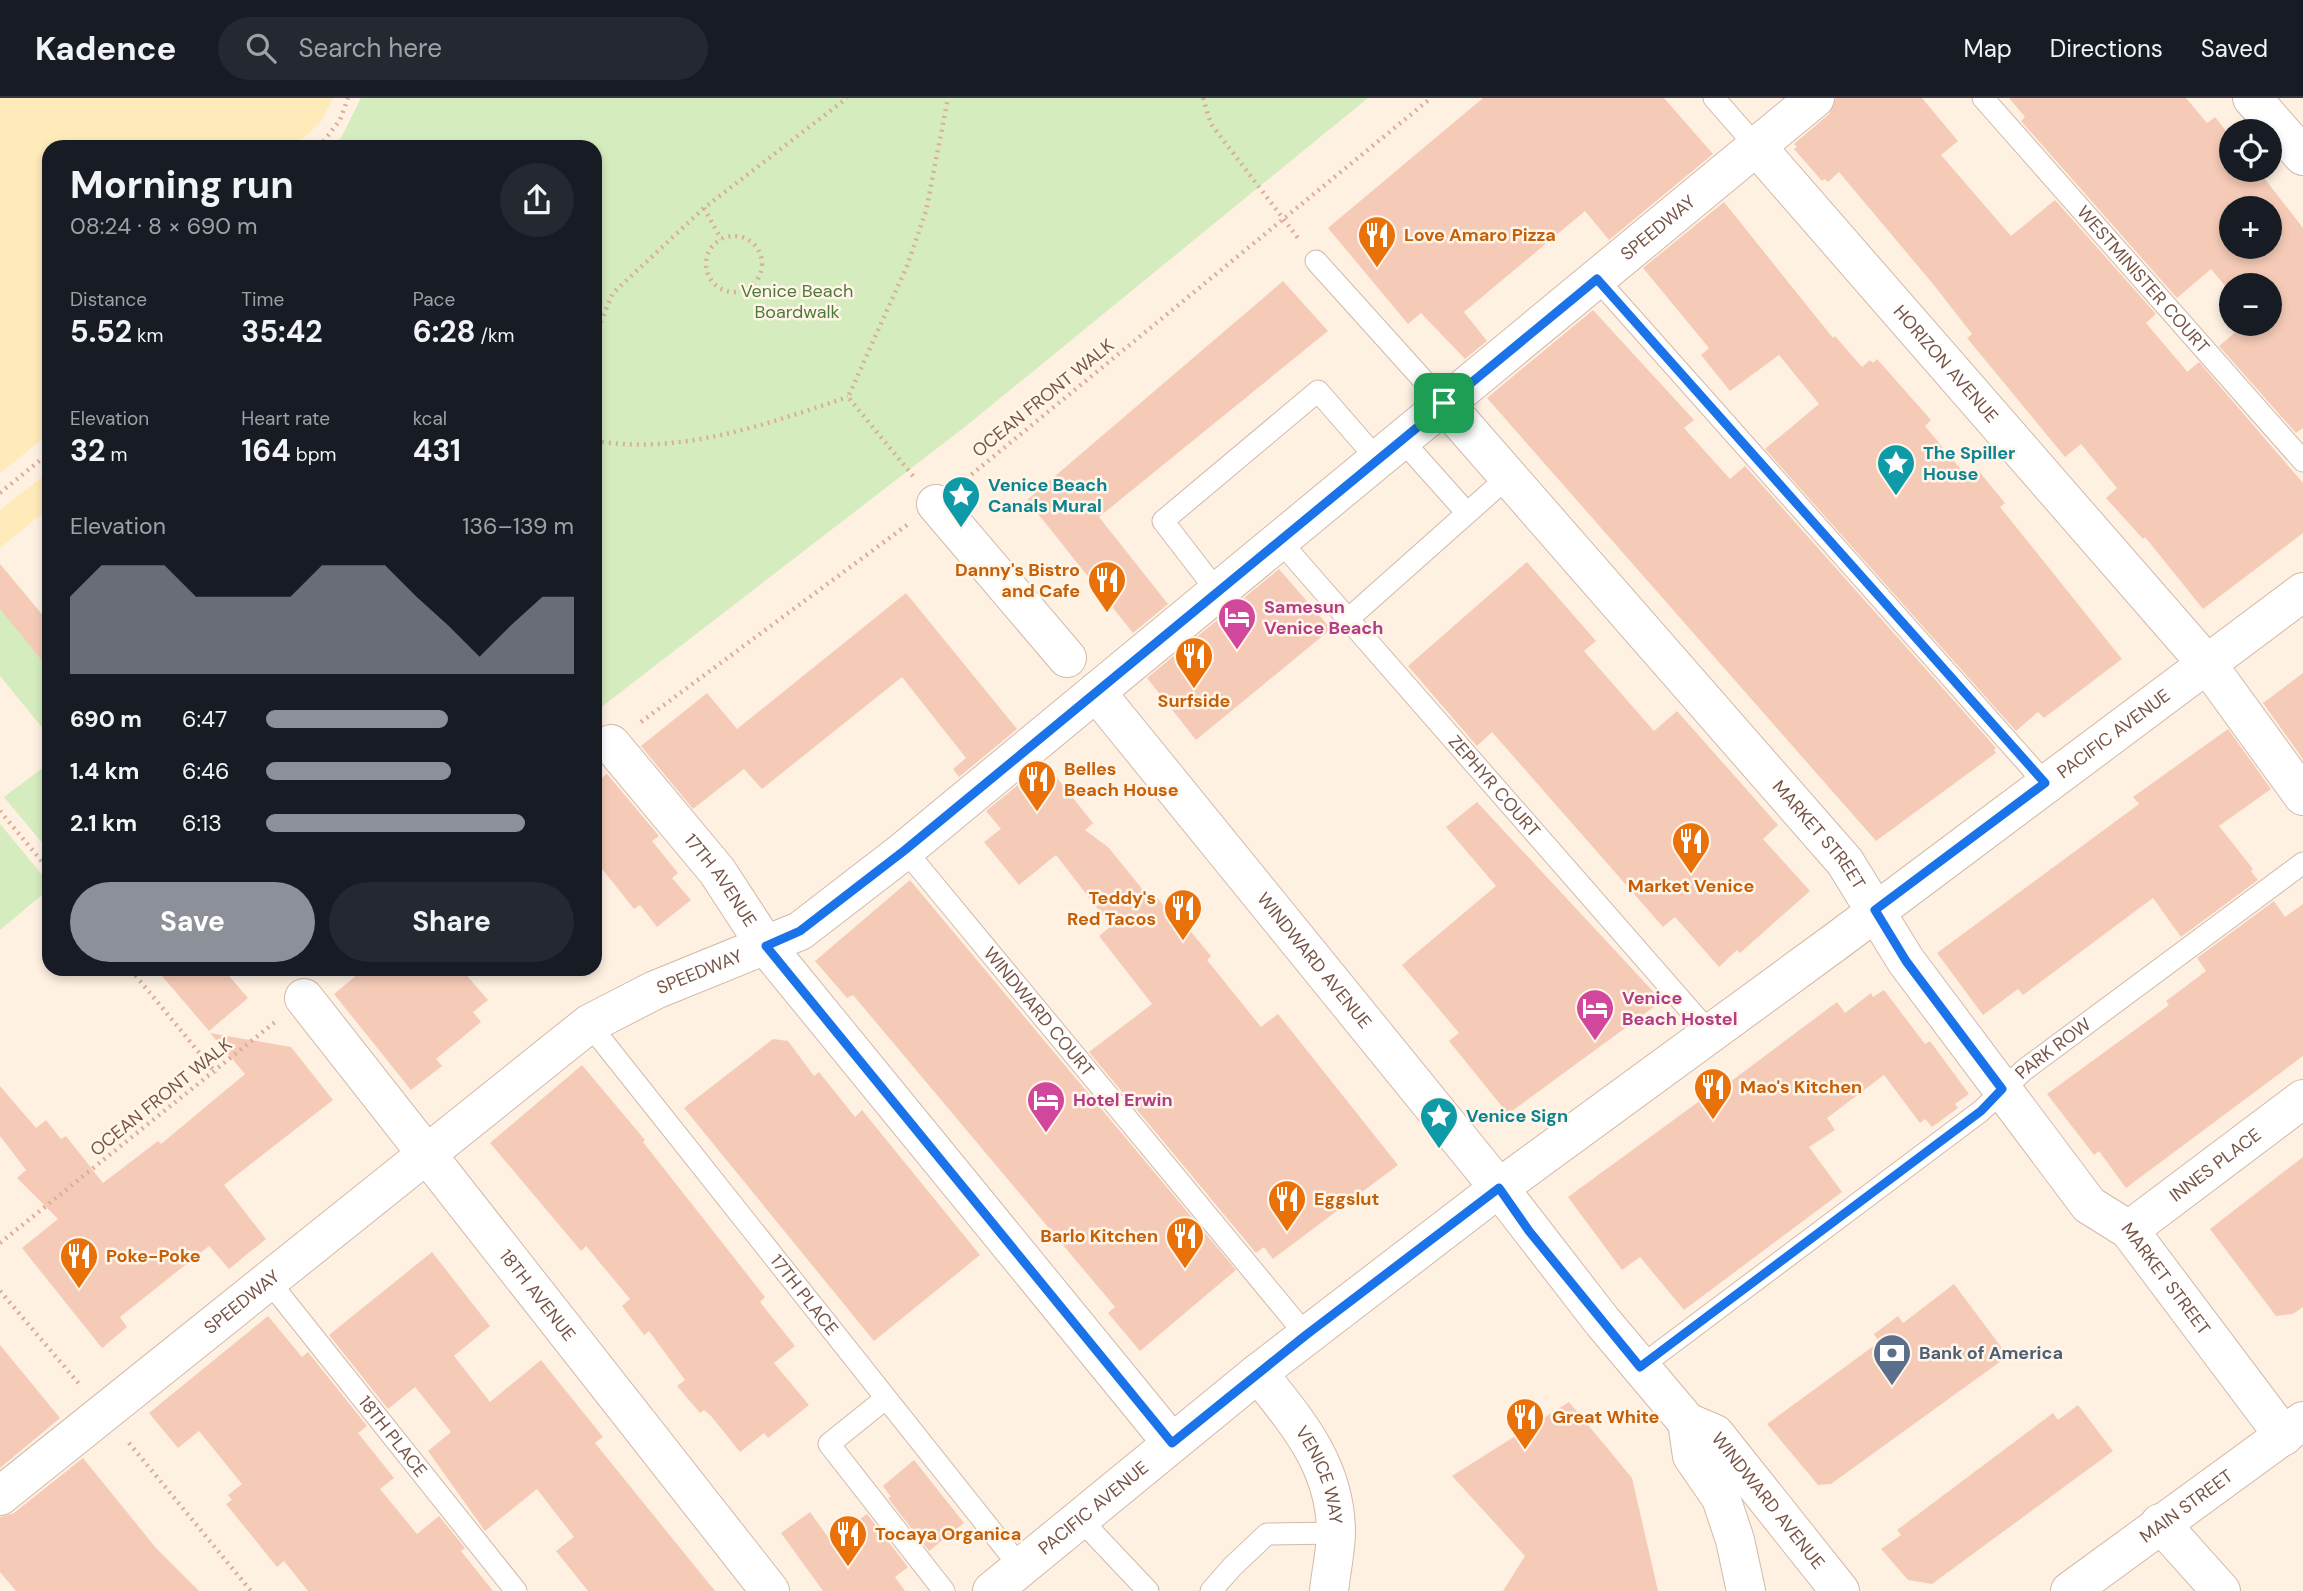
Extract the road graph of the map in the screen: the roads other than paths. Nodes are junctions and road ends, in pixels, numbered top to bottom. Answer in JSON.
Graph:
{"nodes":[{"id":1,"x":1714,"y":98,"type":"edge"},
{"id":2,"x":1815,"y":98,"type":"edge"},
{"id":3,"x":1983,"y":98,"type":"edge"},
{"id":4,"x":2252,"y":98,"type":"edge"},
{"id":5,"x":1756,"y":146,"type":"junction"},
{"id":6,"x":2303,"y":156,"type":"edge"},
{"id":7,"x":1316,"y":261,"type":"dead end"},
{"id":8,"x":1597,"y":279,"type":"junction"},
{"id":9,"x":1444,"y":403,"type":"junction"},
{"id":10,"x":1389,"y":449,"type":"junction"},
{"id":11,"x":2303,"y":461,"type":"edge"},
{"id":12,"x":1509,"y":476,"type":"junction"},
{"id":13,"x":936,"y":503,"type":"road end"},
{"id":14,"x":1467,"y":513,"type":"junction"},
{"id":15,"x":1279,"y":540,"type":"junction"},
{"id":16,"x":1217,"y":591,"type":"junction"},
{"id":17,"x":2303,"y":592,"type":"edge"},
{"id":18,"x":1347,"y":620,"type":"junction"},
{"id":19,"x":1067,"y":658,"type":"joint"},
{"id":20,"x":2207,"y":664,"type":"junction"},
{"id":21,"x":1096,"y":692,"type":"junction"},
{"id":22,"x":611,"y":744,"type":"road end"},
{"id":23,"x":2045,"y":783,"type":"junction"},
{"id":24,"x":2303,"y":796,"type":"edge"},
{"id":25,"x":905,"y":850,"type":"junction"},
{"id":26,"x":2303,"y":863,"type":"edge"},
{"id":27,"x":1875,"y":910,"type":"junction"},
{"id":28,"x":766,"y":946,"type":"junction"},
{"id":29,"x":304,"y":998,"type":"road end"},
{"id":30,"x":589,"y":1024,"type":"junction"},
{"id":31,"x":1709,"y":1032,"type":"junction"},
{"id":32,"x":2002,"y":1089,"type":"junction"},
{"id":33,"x":2303,"y":1099,"type":"edge"},
{"id":34,"x":427,"y":1152,"type":"junction"},
{"id":35,"x":1499,"y":1188,"type":"junction"},
{"id":36,"x":2129,"y":1230,"type":"junction"},
{"id":37,"x":268,"y":1280,"type":"junction"},
{"id":38,"x":1306,"y":1335,"type":"junction"},
{"id":39,"x":1640,"y":1367,"type":"junction"},
{"id":40,"x":1258,"y":1373,"type":"junction"},
{"id":41,"x":885,"y":1399,"type":"junction"},
{"id":42,"x":1688,"y":1422,"type":"junction"},
{"id":43,"x":2293,"y":1428,"type":"edge"},
{"id":44,"x":1172,"y":1443,"type":"junction"},
{"id":45,"x":0,"y":1496,"type":"edge"},
{"id":46,"x":1081,"y":1520,"type":"junction"},
{"id":47,"x":2161,"y":1523,"type":"junction"},
{"id":48,"x":1336,"y":1533,"type":"junction"},
{"id":49,"x":1021,"y":1568,"type":"junction"},
{"id":50,"x":516,"y":1591,"type":"edge"},
{"id":51,"x":770,"y":1591,"type":"edge"},
{"id":52,"x":944,"y":1591,"type":"edge"},
{"id":53,"x":992,"y":1591,"type":"edge"},
{"id":54,"x":1148,"y":1591,"type":"edge"},
{"id":55,"x":1211,"y":1591,"type":"edge"},
{"id":56,"x":1329,"y":1591,"type":"edge"},
{"id":57,"x":1746,"y":1591,"type":"edge"},
{"id":58,"x":1840,"y":1591,"type":"edge"},
{"id":59,"x":2070,"y":1591,"type":"edge"},
{"id":60,"x":2221,"y":1591,"type":"edge"}],
"edges":[{"from":1,"to":5,"type":"lane","name":"HORIZON AVENUE"},
{"from":2,"to":5,"type":"street","name":"SPEEDWAY"},
{"from":3,"to":11,"type":"lane","name":"WESTMINISTER COURT"},
{"from":4,"to":6,"type":"street"},
{"from":5,"to":8,"type":"street","name":"SPEEDWAY"},
{"from":5,"to":20,"type":"street","name":"HORIZON AVENUE"},
{"from":7,"to":9,"type":"lane","name":"MARKET STREET"},
{"from":8,"to":9,"type":"street","name":"SPEEDWAY"},
{"from":8,"to":23,"type":"lane"},
{"from":9,"to":10,"type":"street","name":"SPEEDWAY"},
{"from":9,"to":12,"type":"street","name":"MARKET STREET"},
{"from":10,"to":14,"type":"lane"},
{"from":10,"to":15,"type":"street","name":"SPEEDWAY"},
{"from":10,"to":16,"type":"lane"},
{"from":12,"to":14,"type":"lane"},
{"from":12,"to":27,"type":"street","name":"MARKET STREET"},
{"from":13,"to":19,"type":"street","name":"WINDWARD AVENUE"},
{"from":14,"to":18,"type":"lane"},
{"from":15,"to":16,"type":"street","name":"SPEEDWAY"},
{"from":15,"to":18,"type":"lane","name":"ZEPHYR COURT"},
{"from":16,"to":21,"type":"street","name":"SPEEDWAY"},
{"from":17,"to":20,"type":"street","name":"PACIFIC AVENUE"},
{"from":18,"to":31,"type":"lane","name":"ZEPHYR COURT"},
{"from":19,"to":21,"type":"lane","name":"WINDWARD AVENUE"},
{"from":20,"to":23,"type":"street","name":"PACIFIC AVENUE"},
{"from":20,"to":24,"type":"street","name":"HORIZON AVENUE"},
{"from":21,"to":25,"type":"street","name":"SPEEDWAY"},
{"from":21,"to":35,"type":"street","name":"WINDWARD AVENUE"},
{"from":22,"to":28,"type":"street","name":"17TH AVENUE"},
{"from":23,"to":27,"type":"street","name":"PACIFIC AVENUE"},
{"from":25,"to":28,"type":"street","name":"SPEEDWAY"},
{"from":25,"to":38,"type":"lane","name":"WINDWARD COURT"},
{"from":26,"to":32,"type":"lane","name":"PARK ROW"},
{"from":27,"to":31,"type":"street","name":"PACIFIC AVENUE"},
{"from":27,"to":32,"type":"street","name":"MARKET STREET"},
{"from":28,"to":30,"type":"street","name":"SPEEDWAY"},
{"from":28,"to":44,"type":"street","name":"17TH AVENUE"},
{"from":29,"to":34,"type":"street","name":"18TH AVENUE"},
{"from":30,"to":34,"type":"street","name":"SPEEDWAY"},
{"from":30,"to":41,"type":"lane","name":"17TH PLACE"},
{"from":31,"to":35,"type":"street","name":"PACIFIC AVENUE"},
{"from":32,"to":36,"type":"street","name":"MARKET STREET"},
{"from":32,"to":39,"type":"lane","name":"PARK ROW"},
{"from":33,"to":36,"type":"street","name":"INNES PLACE"},
{"from":34,"to":37,"type":"street","name":"SPEEDWAY"},
{"from":34,"to":51,"type":"street","name":"18TH AVENUE"},
{"from":35,"to":38,"type":"street","name":"PACIFIC AVENUE"},
{"from":35,"to":39,"type":"street","name":"WINDWARD AVENUE"},
{"from":36,"to":43,"type":"street","name":"MARKET STREET"},
{"from":37,"to":45,"type":"street","name":"SPEEDWAY"},
{"from":37,"to":50,"type":"lane","name":"18TH PLACE"},
{"from":38,"to":40,"type":"street","name":"PACIFIC AVENUE"},
{"from":39,"to":42,"type":"street","name":"WINDWARD AVENUE"},
{"from":40,"to":44,"type":"street","name":"PACIFIC AVENUE"},
{"from":40,"to":48,"type":"street","name":"VENICE WAY"},
{"from":41,"to":49,"type":"lane","name":"17TH PLACE"},
{"from":41,"to":52,"type":"lane"},
{"from":42,"to":57,"type":"street","name":"WINDWARD AVENUE"},
{"from":42,"to":58,"type":"street","name":"WINDWARD AVENUE"},
{"from":43,"to":47,"type":"street","name":"MAIN STREET"},
{"from":44,"to":46,"type":"street","name":"PACIFIC AVENUE"},
{"from":46,"to":49,"type":"street","name":"PACIFIC AVENUE"},
{"from":46,"to":54,"type":"lane"},
{"from":47,"to":59,"type":"street","name":"MAIN STREET"},
{"from":47,"to":60,"type":"street"},
{"from":48,"to":55,"type":"lane"},
{"from":48,"to":56,"type":"street","name":"VENICE WAY"},
{"from":49,"to":53,"type":"street","name":"PACIFIC AVENUE"}]}
